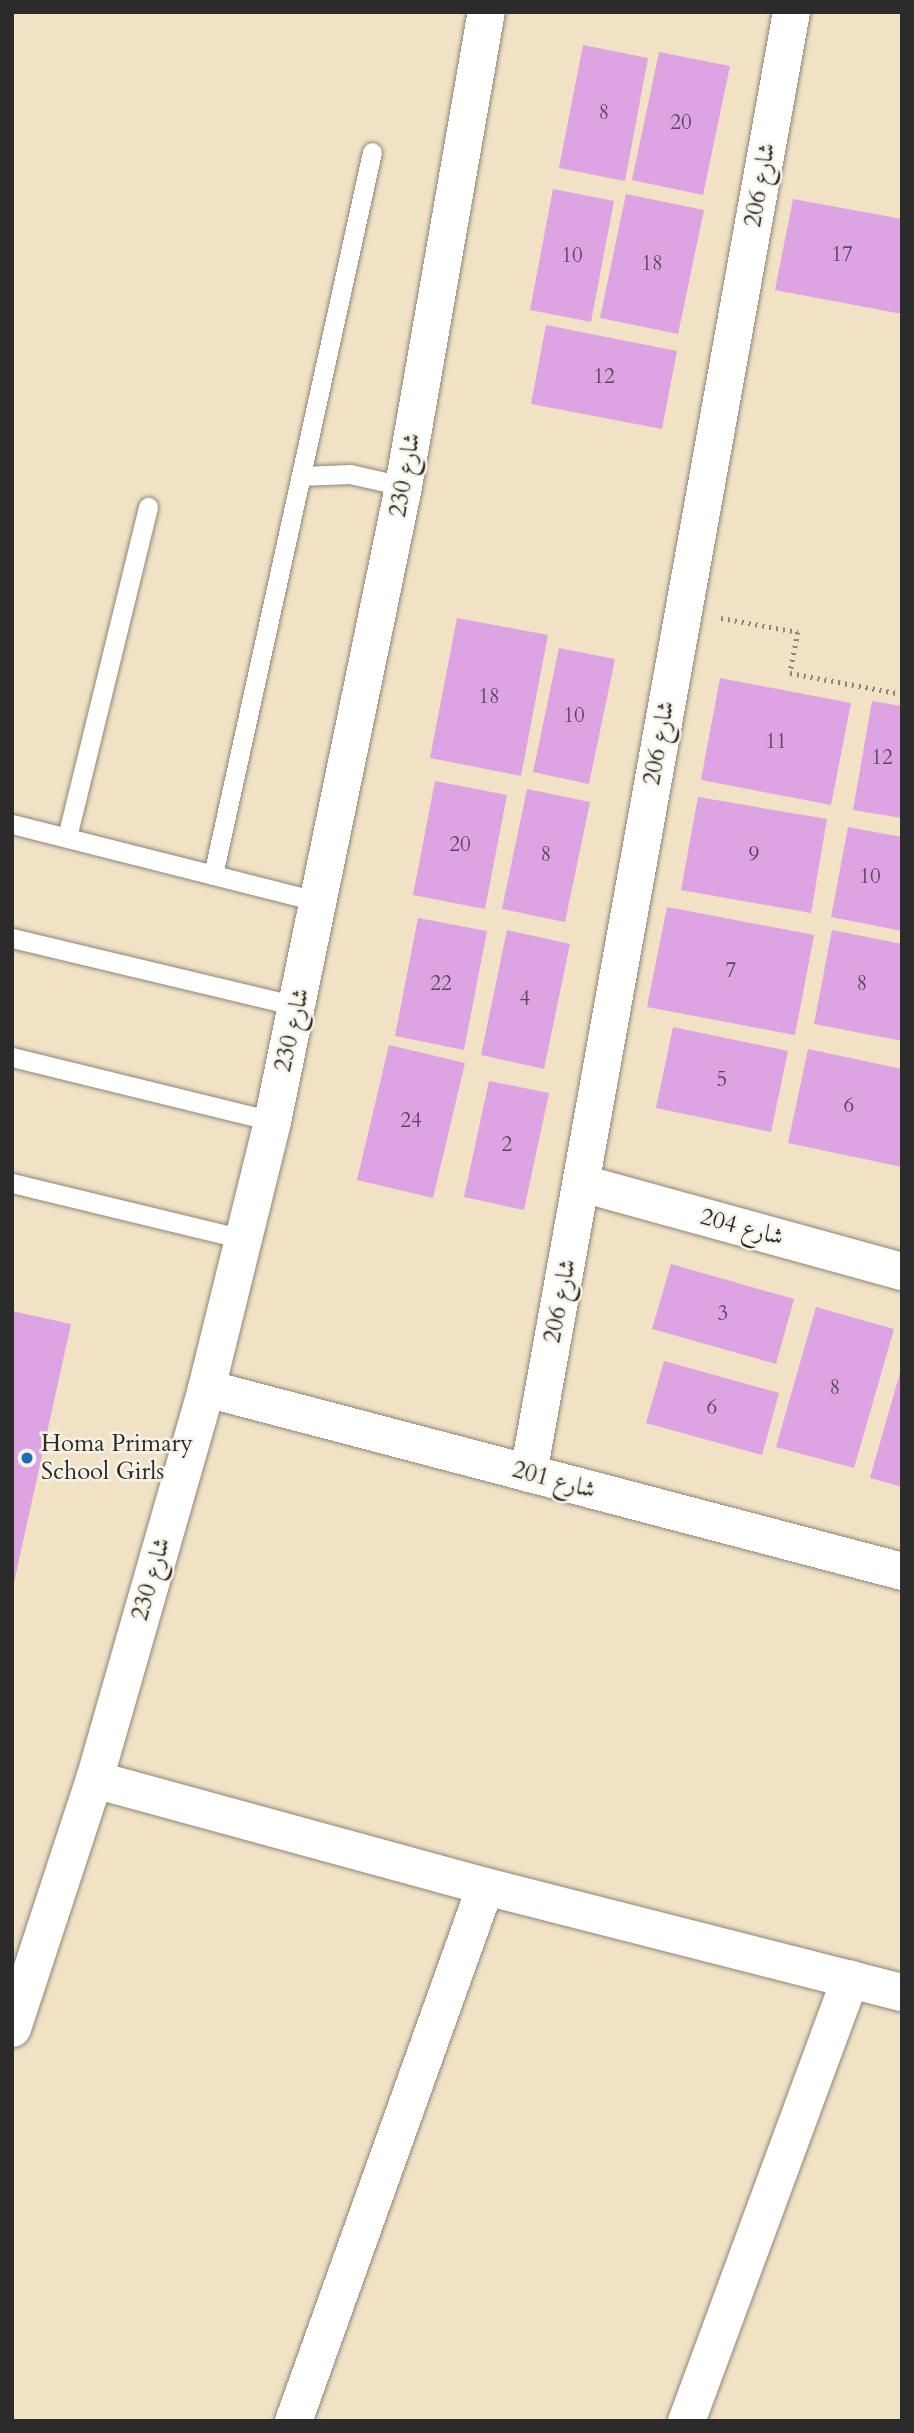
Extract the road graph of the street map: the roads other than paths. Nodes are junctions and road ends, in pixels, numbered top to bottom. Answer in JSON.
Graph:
{"nodes":[{"id":1,"x":486,"y":12,"type":"edge"},
{"id":2,"x":791,"y":12,"type":"edge"},
{"id":3,"x":372,"y":152,"type":"dead end"},
{"id":4,"x":301,"y":476,"type":"junction"},
{"id":5,"x":403,"y":486,"type":"junction"},
{"id":6,"x":148,"y":507,"type":"dead end"},
{"id":7,"x":12,"y":824,"type":"edge"},
{"id":8,"x":66,"y":837,"type":"junction"},
{"id":9,"x":213,"y":875,"type":"junction"},
{"id":10,"x":321,"y":902,"type":"junction"},
{"id":11,"x":12,"y":938,"type":"edge"},
{"id":12,"x":298,"y":1006,"type":"junction"},
{"id":13,"x":12,"y":1057,"type":"edge"},
{"id":14,"x":272,"y":1121,"type":"junction"},
{"id":15,"x":12,"y":1183,"type":"edge"},
{"id":16,"x":582,"y":1183,"type":"junction"},
{"id":17,"x":243,"y":1239,"type":"junction"},
{"id":18,"x":902,"y":1271,"type":"edge"},
{"id":19,"x":206,"y":1388,"type":"junction"},
{"id":20,"x":528,"y":1474,"type":"junction"},
{"id":21,"x":902,"y":1571,"type":"edge"},
{"id":22,"x":94,"y":1779,"type":"junction"},
{"id":23,"x":485,"y":1886,"type":"junction"},
{"id":24,"x":850,"y":1978,"type":"junction"},
{"id":25,"x":902,"y":1992,"type":"edge"},
{"id":26,"x":12,"y":2028,"type":"edge"},
{"id":27,"x":293,"y":2421,"type":"edge"},
{"id":28,"x":686,"y":2421,"type":"edge"}],
"edges":[{"from":1,"to":5,"type":"street","name":"شارع 230"},
{"from":2,"to":16,"type":"street","name":"شارع 206"},
{"from":3,"to":4,"type":"lane"},
{"from":4,"to":5,"type":"lane"},
{"from":4,"to":9,"type":"lane"},
{"from":5,"to":10,"type":"street","name":"شارع 230"},
{"from":6,"to":8,"type":"lane"},
{"from":7,"to":8,"type":"lane"},
{"from":8,"to":9,"type":"lane"},
{"from":9,"to":10,"type":"lane"},
{"from":10,"to":12,"type":"street","name":"شارع 230"},
{"from":11,"to":12,"type":"lane"},
{"from":12,"to":14,"type":"street","name":"شارع 230"},
{"from":13,"to":14,"type":"lane"},
{"from":14,"to":17,"type":"street","name":"شارع 230"},
{"from":15,"to":17,"type":"lane"},
{"from":16,"to":18,"type":"street","name":"شارع 204"},
{"from":16,"to":20,"type":"street","name":"شارع 206"},
{"from":17,"to":19,"type":"street","name":"شارع 230"},
{"from":19,"to":20,"type":"street","name":"شارع 201"},
{"from":19,"to":22,"type":"street","name":"شارع 230"},
{"from":20,"to":21,"type":"street","name":"شارع 201"},
{"from":22,"to":23,"type":"street"},
{"from":22,"to":26,"type":"street","name":"شارع 230"},
{"from":23,"to":24,"type":"street"},
{"from":23,"to":27,"type":"street"},
{"from":24,"to":25,"type":"street"},
{"from":24,"to":28,"type":"street"}]}
